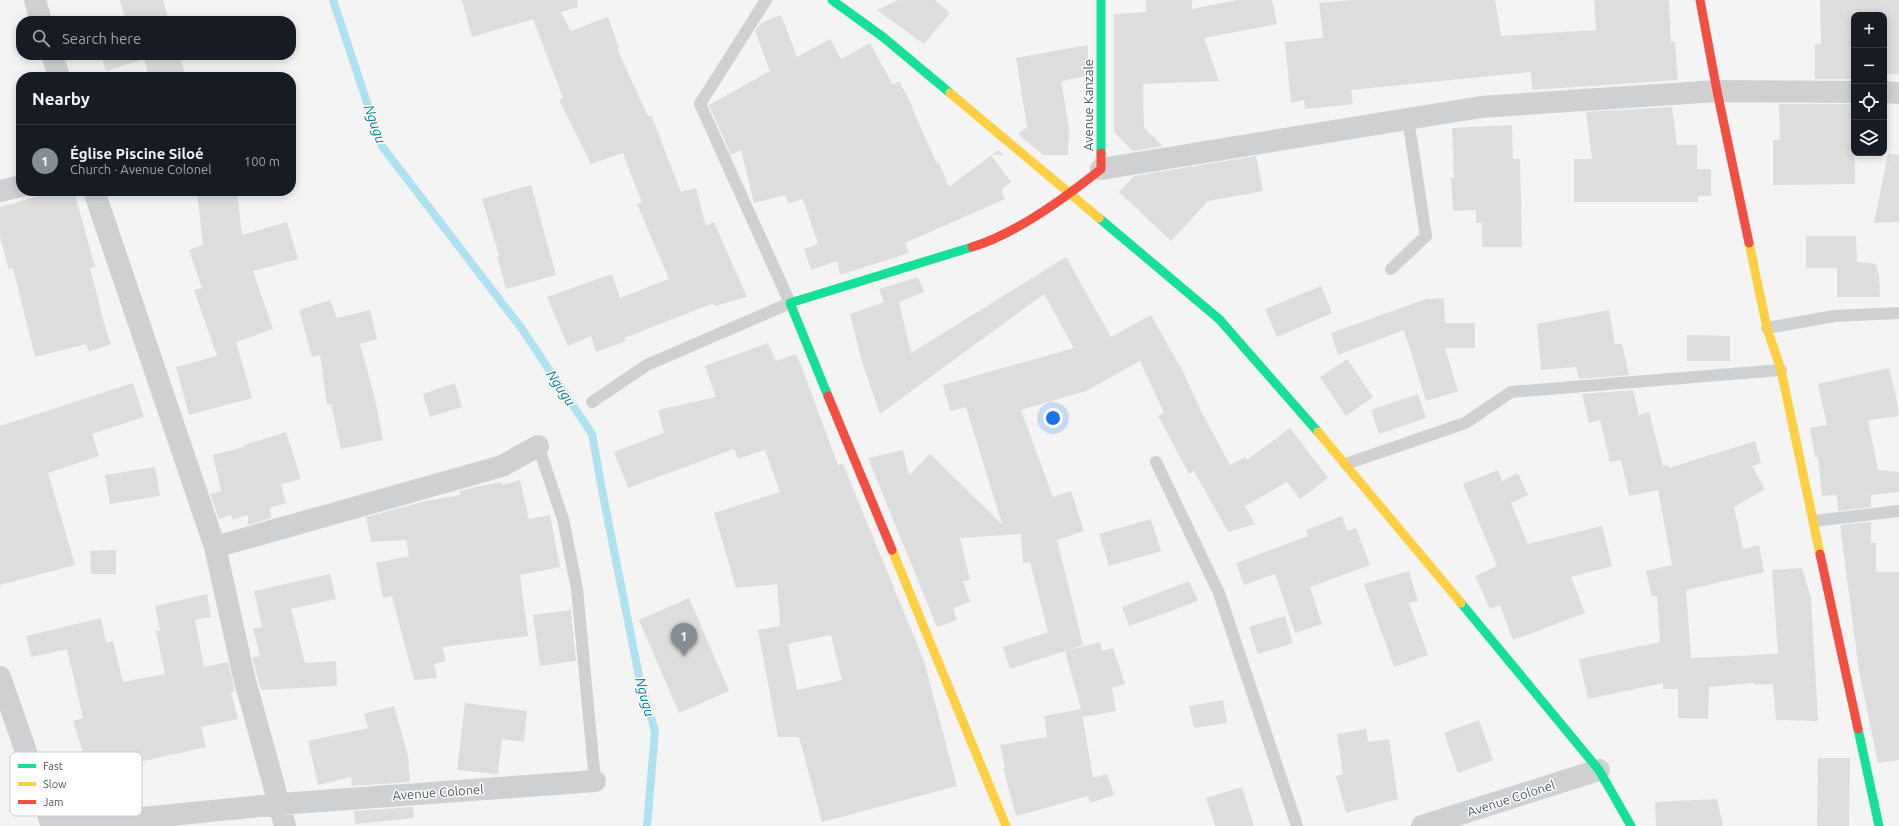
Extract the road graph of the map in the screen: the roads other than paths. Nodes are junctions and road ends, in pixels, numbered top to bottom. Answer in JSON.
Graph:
{"nodes":[{"id":1,"x":35,"y":0,"type":"edge"},
{"id":2,"x":766,"y":0,"type":"edge"},
{"id":3,"x":832,"y":0,"type":"edge"},
{"id":4,"x":1101,"y":0,"type":"edge"},
{"id":5,"x":1700,"y":0,"type":"edge"},
{"id":6,"x":40,"y":16,"type":"edge"},
{"id":7,"x":54,"y":60,"type":"edge"},
{"id":8,"x":57,"y":72,"type":"edge"},
{"id":9,"x":1717,"y":91,"type":"junction"},
{"id":10,"x":1851,"y":92,"type":"edge"},
{"id":11,"x":1887,"y":92,"type":"edge"},
{"id":12,"x":1899,"y":93,"type":"edge"},
{"id":13,"x":1408,"y":119,"type":"junction"},
{"id":14,"x":1101,"y":169,"type":"junction"},
{"id":15,"x":16,"y":187,"type":"edge"},
{"id":16,"x":0,"y":191,"type":"edge"},
{"id":17,"x":1069,"y":194,"type":"junction"},
{"id":18,"x":96,"y":196,"type":"edge"},
{"id":19,"x":1391,"y":269,"type":"dead end"},
{"id":20,"x":790,"y":303,"type":"junction"},
{"id":21,"x":1899,"y":313,"type":"edge"},
{"id":22,"x":1767,"y":328,"type":"junction"},
{"id":23,"x":1781,"y":370,"type":"junction"},
{"id":24,"x":592,"y":402,"type":"dead end"},
{"id":25,"x":538,"y":446,"type":"joint"},
{"id":26,"x":1156,"y":462,"type":"dead end"},
{"id":27,"x":1346,"y":464,"type":"junction"},
{"id":28,"x":1899,"y":511,"type":"edge"},
{"id":29,"x":1814,"y":521,"type":"junction"},
{"id":30,"x":215,"y":547,"type":"junction"},
{"id":31,"x":0,"y":677,"type":"edge"},
{"id":32,"x":26,"y":752,"type":"edge"},
{"id":33,"x":1599,"y":770,"type":"junction"},
{"id":34,"x":596,"y":780,"type":"joint"},
{"id":35,"x":280,"y":804,"type":"junction"},
{"id":36,"x":49,"y":816,"type":"edge"},
{"id":37,"x":52,"y":826,"type":"edge"},
{"id":38,"x":64,"y":826,"type":"edge"},
{"id":39,"x":285,"y":826,"type":"edge"},
{"id":40,"x":1006,"y":826,"type":"edge"},
{"id":41,"x":1297,"y":826,"type":"edge"},
{"id":42,"x":1422,"y":826,"type":"edge"},
{"id":43,"x":1631,"y":826,"type":"edge"},
{"id":44,"x":1879,"y":826,"type":"edge"}],
"edges":[{"from":1,"to":6,"type":"street"},
{"from":2,"to":20,"type":"lane"},
{"from":3,"to":17,"type":"street"},
{"from":4,"to":14,"type":"street","name":"Avenue Kanzale"},
{"from":5,"to":9,"type":"street"},
{"from":7,"to":8,"type":"street"},
{"from":9,"to":10,"type":"street"},
{"from":9,"to":13,"type":"street"},
{"from":9,"to":22,"type":"street"},
{"from":11,"to":12,"type":"street"},
{"from":13,"to":14,"type":"street"},
{"from":13,"to":19,"type":"lane"},
{"from":14,"to":17,"type":"street","name":"Avenue Kanzale"},
{"from":15,"to":16,"type":"street"},
{"from":17,"to":20,"type":"street","name":"Avenue Kanzale"},
{"from":17,"to":27,"type":"street"},
{"from":18,"to":30,"type":"street"},
{"from":20,"to":24,"type":"lane"},
{"from":20,"to":40,"type":"street"},
{"from":21,"to":22,"type":"lane"},
{"from":22,"to":23,"type":"street"},
{"from":23,"to":27,"type":"lane"},
{"from":23,"to":29,"type":"street"},
{"from":25,"to":30,"type":"street"},
{"from":25,"to":34,"type":"lane"},
{"from":26,"to":41,"type":"lane"},
{"from":27,"to":33,"type":"street"},
{"from":28,"to":29,"type":"lane"},
{"from":29,"to":44,"type":"street"},
{"from":30,"to":35,"type":"street"},
{"from":31,"to":32,"type":"street"},
{"from":33,"to":42,"type":"street","name":"Avenue Colonel"},
{"from":33,"to":43,"type":"street"},
{"from":34,"to":35,"type":"street","name":"Avenue Colonel"},
{"from":35,"to":38,"type":"street","name":"Avenue Colonel"},
{"from":35,"to":39,"type":"street"},
{"from":36,"to":37,"type":"street"}]}
